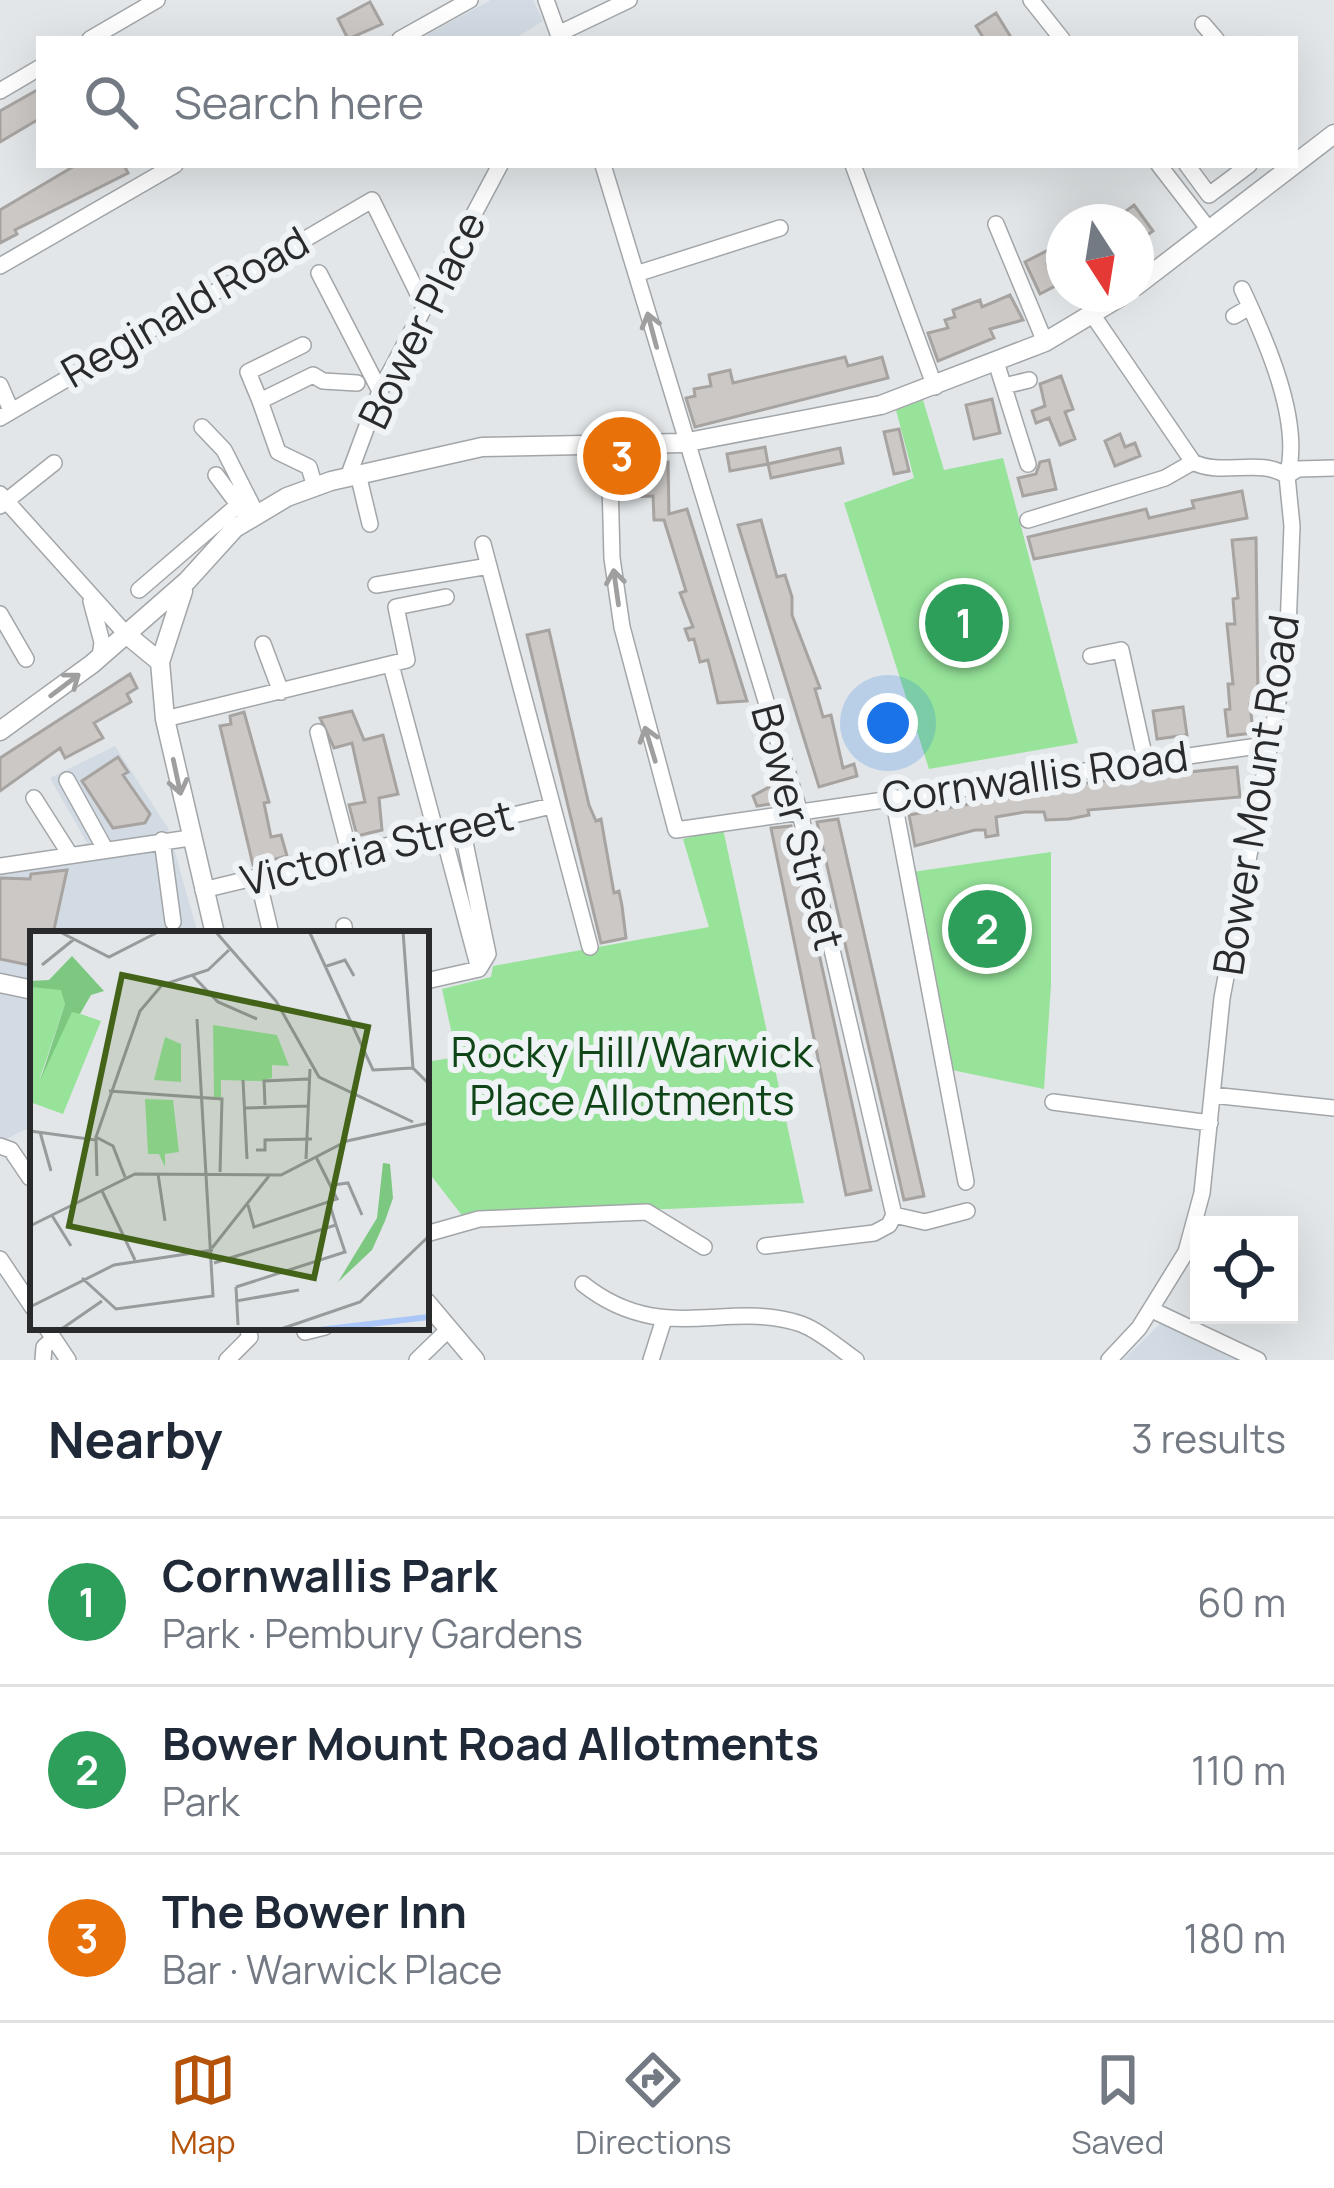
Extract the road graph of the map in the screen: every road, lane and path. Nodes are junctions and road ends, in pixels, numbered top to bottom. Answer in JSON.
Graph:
{"nodes":[{"id":1,"x":158,"y":0,"type":"edge"},
{"id":2,"x":470,"y":0,"type":"edge"},
{"id":3,"x":546,"y":0,"type":"edge"},
{"id":4,"x":628,"y":0,"type":"edge"},
{"id":5,"x":1031,"y":0,"type":"edge"},
{"id":6,"x":1203,"y":24,"type":"dead end"},
{"id":7,"x":95,"y":36,"type":"edge"},
{"id":8,"x":405,"y":36,"type":"edge"},
{"id":9,"x":559,"y":36,"type":"edge"},
{"id":10,"x":1060,"y":36,"type":"edge"},
{"id":11,"x":1213,"y":36,"type":"edge"},
{"id":12,"x":36,"y":70,"type":"edge"},
{"id":13,"x":0,"y":91,"type":"edge"},
{"id":14,"x":1334,"y":134,"type":"edge"},
{"id":15,"x":1298,"y":162,"type":"edge"},
{"id":16,"x":170,"y":168,"type":"edge"},
{"id":17,"x":498,"y":168,"type":"edge"},
{"id":18,"x":603,"y":168,"type":"edge"},
{"id":19,"x":854,"y":168,"type":"edge"},
{"id":20,"x":1166,"y":168,"type":"edge"},
{"id":21,"x":1189,"y":168,"type":"edge"},
{"id":22,"x":1245,"y":168,"type":"edge"},
{"id":23,"x":1291,"y":168,"type":"edge"},
{"id":24,"x":996,"y":224,"type":"dead end"},
{"id":25,"x":779,"y":229,"type":"dead end"},
{"id":26,"x":1210,"y":231,"type":"junction"},
{"id":27,"x":0,"y":266,"type":"edge"},
{"id":28,"x":319,"y":273,"type":"dead end"},
{"id":29,"x":1154,"y":273,"type":"edge"},
{"id":30,"x":636,"y":274,"type":"junction"},
{"id":31,"x":1242,"y":289,"type":"dead end"},
{"id":32,"x":1250,"y":307,"type":"junction"},
{"id":33,"x":425,"y":308,"type":"junction"},
{"id":34,"x":1101,"y":312,"type":"edge"},
{"id":35,"x":1234,"y":316,"type":"dead end"},
{"id":36,"x":1094,"y":317,"type":"junction"},
{"id":37,"x":1045,"y":343,"type":"junction"},
{"id":38,"x":303,"y":345,"type":"dead end"},
{"id":39,"x":996,"y":362,"type":"junction"},
{"id":40,"x":1029,"y":380,"type":"dead end"},
{"id":41,"x":357,"y":383,"type":"dead end"},
{"id":42,"x":0,"y":385,"type":"edge"},
{"id":43,"x":1004,"y":386,"type":"junction"},
{"id":44,"x":934,"y":387,"type":"junction"},
{"id":45,"x":380,"y":391,"type":"junction"},
{"id":46,"x":260,"y":400,"type":"junction"},
{"id":47,"x":5,"y":413,"type":"edge"},
{"id":48,"x":202,"y":427,"type":"dead end"},
{"id":49,"x":609,"y":443,"type":"junction"},
{"id":50,"x":683,"y":443,"type":"junction"},
{"id":51,"x":1193,"y":462,"type":"junction"},
{"id":52,"x":54,"y":463,"type":"dead end"},
{"id":53,"x":1028,"y":464,"type":"dead end"},
{"id":54,"x":1334,"y":468,"type":"edge"},
{"id":55,"x":216,"y":475,"type":"dead end"},
{"id":56,"x":353,"y":476,"type":"junction"},
{"id":57,"x":1287,"y":476,"type":"junction"},
{"id":58,"x":315,"y":487,"type":"junction"},
{"id":59,"x":2,"y":501,"type":"edge"},
{"id":60,"x":248,"y":513,"type":"junction"},
{"id":61,"x":1028,"y":520,"type":"dead end"},
{"id":62,"x":370,"y":524,"type":"dead end"},
{"id":63,"x":483,"y":544,"type":"dead end"},
{"id":64,"x":489,"y":566,"type":"junction"},
{"id":65,"x":188,"y":581,"type":"junction"},
{"id":66,"x":376,"y":584,"type":"dead end"},
{"id":67,"x":139,"y":590,"type":"dead end"},
{"id":68,"x":89,"y":596,"type":"junction"},
{"id":69,"x":446,"y":597,"type":"dead end"},
{"id":70,"x":0,"y":614,"type":"edge"},
{"id":71,"x":126,"y":634,"type":"junction"},
{"id":72,"x":262,"y":644,"type":"dead end"},
{"id":73,"x":1091,"y":656,"type":"dead end"},
{"id":74,"x":100,"y":657,"type":"junction"},
{"id":75,"x":26,"y":659,"type":"dead end"},
{"id":76,"x":160,"y":662,"type":"junction"},
{"id":77,"x":391,"y":665,"type":"junction"},
{"id":78,"x":281,"y":692,"type":"junction"},
{"id":79,"x":165,"y":719,"type":"junction"},
{"id":80,"x":0,"y":731,"type":"edge"},
{"id":81,"x":318,"y":731,"type":"dead end"},
{"id":82,"x":1272,"y":744,"type":"junction"},
{"id":83,"x":1145,"y":759,"type":"junction"},
{"id":84,"x":67,"y":780,"type":"dead end"},
{"id":85,"x":893,"y":797,"type":"junction"},
{"id":86,"x":34,"y":799,"type":"dead end"},
{"id":87,"x":550,"y":806,"type":"junction"},
{"id":88,"x":800,"y":813,"type":"junction"},
{"id":89,"x":462,"y":828,"type":"junction"},
{"id":90,"x":190,"y":838,"type":"junction"},
{"id":91,"x":441,"y":839,"type":"junction"},
{"id":92,"x":162,"y":840,"type":"junction"},
{"id":93,"x":104,"y":847,"type":"junction"},
{"id":94,"x":69,"y":853,"type":"junction"},
{"id":95,"x":350,"y":855,"type":"junction"},
{"id":96,"x":0,"y":866,"type":"edge"},
{"id":97,"x":258,"y":878,"type":"junction"},
{"id":98,"x":203,"y":890,"type":"junction"},
{"id":99,"x":460,"y":904,"type":"junction"},
{"id":100,"x":440,"y":910,"type":"dead end"},
{"id":101,"x":173,"y":922,"type":"dead end"},
{"id":102,"x":214,"y":931,"type":"edge"},
{"id":103,"x":270,"y":931,"type":"edge"},
{"id":104,"x":590,"y":947,"type":"dead end"},
{"id":105,"x":479,"y":968,"type":"junction"},
{"id":106,"x":429,"y":980,"type":"edge"},
{"id":107,"x":0,"y":983,"type":"edge"},
{"id":108,"x":30,"y":989,"type":"edge"},
{"id":109,"x":1212,"y":1096,"type":"junction"},
{"id":110,"x":1334,"y":1108,"type":"edge"},
{"id":111,"x":1063,"y":1110,"type":"dead end"},
{"id":112,"x":1210,"y":1124,"type":"junction"},
{"id":113,"x":0,"y":1147,"type":"edge"},
{"id":114,"x":30,"y":1178,"type":"edge"},
{"id":115,"x":966,"y":1182,"type":"dead end"},
{"id":116,"x":967,"y":1211,"type":"dead end"},
{"id":117,"x":894,"y":1215,"type":"junction"},
{"id":118,"x":429,"y":1233,"type":"edge"},
{"id":119,"x":765,"y":1246,"type":"dead end"},
{"id":120,"x":704,"y":1247,"type":"dead end"},
{"id":121,"x":0,"y":1259,"type":"edge"},
{"id":122,"x":583,"y":1284,"type":"dead end"},
{"id":123,"x":599,"y":1297,"type":"junction"},
{"id":124,"x":30,"y":1304,"type":"edge"},
{"id":125,"x":429,"y":1306,"type":"edge"},
{"id":126,"x":1152,"y":1310,"type":"junction"},
{"id":127,"x":586,"y":1312,"type":"dead end"},
{"id":128,"x":664,"y":1319,"type":"junction"},
{"id":129,"x":248,"y":1330,"type":"edge"},
{"id":130,"x":313,"y":1330,"type":"edge"},
{"id":131,"x":448,"y":1330,"type":"junction"},
{"id":132,"x":305,"y":1332,"type":"dead end"},
{"id":133,"x":50,"y":1333,"type":"edge"},
{"id":134,"x":466,"y":1357,"type":"edge"},
{"id":135,"x":43,"y":1360,"type":"edge"},
{"id":136,"x":68,"y":1360,"type":"edge"},
{"id":137,"x":227,"y":1360,"type":"edge"},
{"id":138,"x":417,"y":1360,"type":"edge"},
{"id":139,"x":651,"y":1360,"type":"edge"},
{"id":140,"x":856,"y":1360,"type":"edge"},
{"id":141,"x":1108,"y":1360,"type":"edge"},
{"id":142,"x":1258,"y":1360,"type":"edge"}],
"edges":[{"from":1,"to":7,"type":"street"},
{"from":2,"to":8,"type":"street"},
{"from":3,"to":9,"type":"street"},
{"from":4,"to":9,"type":"street"},
{"from":5,"to":10,"type":"street"},
{"from":6,"to":11,"type":"street"},
{"from":12,"to":13,"type":"street"},
{"from":14,"to":15,"type":"main road"},
{"from":16,"to":27,"type":"street"},
{"from":17,"to":33,"type":"street","name":"Bower Place"},
{"from":18,"to":30,"type":"street","name":"Bower Street"},
{"from":19,"to":44,"type":"street"},
{"from":20,"to":26,"type":"street"},
{"from":21,"to":22,"type":"street"},
{"from":23,"to":26,"type":"main road"},
{"from":24,"to":37,"type":"street"},
{"from":25,"to":30,"type":"street"},
{"from":26,"to":29,"type":"main road"},
{"from":28,"to":45,"type":"street"},
{"from":50,"to":30,"type":"street","name":"Bower Street","one_way":true},
{"from":31,"to":32,"type":"street","name":"Bower Mount Road"},
{"from":32,"to":35,"type":"street"},
{"from":32,"to":57,"type":"street","name":"Bower Mount Road"},
{"from":33,"to":45,"type":"street","name":"Bower Place"},
{"from":33,"to":47,"type":"street","name":"Reginald Road"},
{"from":34,"to":36,"type":"main road"},
{"from":36,"to":37,"type":"main road"},
{"from":36,"to":51,"type":"street"},
{"from":37,"to":39,"type":"main road"},
{"from":38,"to":46,"type":"street"},
{"from":39,"to":43,"type":"street"},
{"from":39,"to":44,"type":"main road"},
{"from":40,"to":43,"type":"street"},
{"from":41,"to":46,"type":"street"},
{"from":42,"to":47,"type":"street"},
{"from":43,"to":53,"type":"street"},
{"from":44,"to":50,"type":"main road"},
{"from":45,"to":56,"type":"street","name":"Bower Place"},
{"from":46,"to":58,"type":"street"},
{"from":48,"to":60,"type":"street"},
{"from":49,"to":50,"type":"main road"},
{"from":49,"to":56,"type":"main road"},
{"from":88,"to":49,"type":"street","name":"Cornwallis Road","one_way":true},
{"from":50,"to":88,"type":"street","name":"Bower Street"},
{"from":51,"to":57,"type":"street"},
{"from":51,"to":61,"type":"street"},
{"from":52,"to":59,"type":"street"},
{"from":54,"to":57,"type":"street"},
{"from":55,"to":60,"type":"street"},
{"from":56,"to":58,"type":"main road"},
{"from":56,"to":62,"type":"street"},
{"from":57,"to":82,"type":"street","name":"Bower Mount Road"},
{"from":58,"to":60,"type":"main road"},
{"from":59,"to":68,"type":"street"},
{"from":60,"to":65,"type":"main road"},
{"from":60,"to":67,"type":"street"},
{"from":63,"to":64,"type":"street","name":"Victoria Street"},
{"from":64,"to":66,"type":"street"},
{"from":64,"to":87,"type":"street","name":"Victoria Street"},
{"from":65,"to":71,"type":"main road"},
{"from":65,"to":76,"type":"main road"},
{"from":68,"to":71,"type":"street"},
{"from":68,"to":74,"type":"street"},
{"from":69,"to":77,"type":"street"},
{"from":70,"to":75,"type":"street"},
{"from":71,"to":74,"type":"main road"},
{"from":71,"to":76,"type":"main road"},
{"from":72,"to":78,"type":"street"},
{"from":73,"to":83,"type":"street"},
{"from":80,"to":74,"type":"main road","one_way":true},
{"from":76,"to":79,"type":"main road"},
{"from":77,"to":78,"type":"street"},
{"from":77,"to":91,"type":"street"},
{"from":78,"to":79,"type":"street"},
{"from":79,"to":90,"type":"main road","one_way":true},
{"from":81,"to":95,"type":"street"},
{"from":82,"to":83,"type":"street","name":"Cornwallis Road"},
{"from":82,"to":109,"type":"street","name":"Bower Mount Road"},
{"from":83,"to":85,"type":"street","name":"Cornwallis Road"},
{"from":84,"to":93,"type":"street"},
{"from":85,"to":88,"type":"street","name":"Cornwallis Road"},
{"from":85,"to":115,"type":"street"},
{"from":86,"to":94,"type":"street"},
{"from":87,"to":89,"type":"street","name":"Victoria Street"},
{"from":87,"to":104,"type":"street","name":"Victoria Street"},
{"from":88,"to":117,"type":"street","name":"Bower Street"},
{"from":89,"to":91,"type":"street","name":"Victoria Street"},
{"from":89,"to":105,"type":"street"},
{"from":90,"to":92,"type":"street"},
{"from":90,"to":98,"type":"main road"},
{"from":91,"to":95,"type":"street","name":"Victoria Street"},
{"from":91,"to":99,"type":"street"},
{"from":92,"to":93,"type":"street"},
{"from":92,"to":101,"type":"street"},
{"from":93,"to":94,"type":"street"},
{"from":94,"to":96,"type":"street"},
{"from":95,"to":97,"type":"street","name":"Victoria Street"},
{"from":97,"to":98,"type":"street","name":"Victoria Street"},
{"from":97,"to":103,"type":"street"},
{"from":98,"to":102,"type":"main road"},
{"from":99,"to":100,"type":"street"},
{"from":99,"to":105,"type":"street"},
{"from":105,"to":106,"type":"street"},
{"from":107,"to":108,"type":"main road"},
{"from":109,"to":110,"type":"street"},
{"from":109,"to":112,"type":"street","name":"Bower Mount Road"},
{"from":111,"to":112,"type":"street"},
{"from":112,"to":126,"type":"street","name":"Bower Mount Road"},
{"from":113,"to":114,"type":"street"},
{"from":116,"to":117,"type":"street"},
{"from":117,"to":119,"type":"street"},
{"from":118,"to":120,"type":"street"},
{"from":121,"to":124,"type":"street"},
{"from":122,"to":123,"type":"street"},
{"from":123,"to":127,"type":"street"},
{"from":123,"to":128,"type":"street"},
{"from":125,"to":131,"type":"main road"},
{"from":126,"to":141,"type":"street","name":"Bower Mount Road"},
{"from":126,"to":142,"type":"street"},
{"from":128,"to":139,"type":"street"},
{"from":128,"to":140,"type":"street"},
{"from":129,"to":137,"type":"street"},
{"from":130,"to":132,"type":"street"},
{"from":131,"to":134,"type":"main road"},
{"from":131,"to":138,"type":"street"},
{"from":133,"to":135,"type":"street"},
{"from":133,"to":136,"type":"street"}]}
